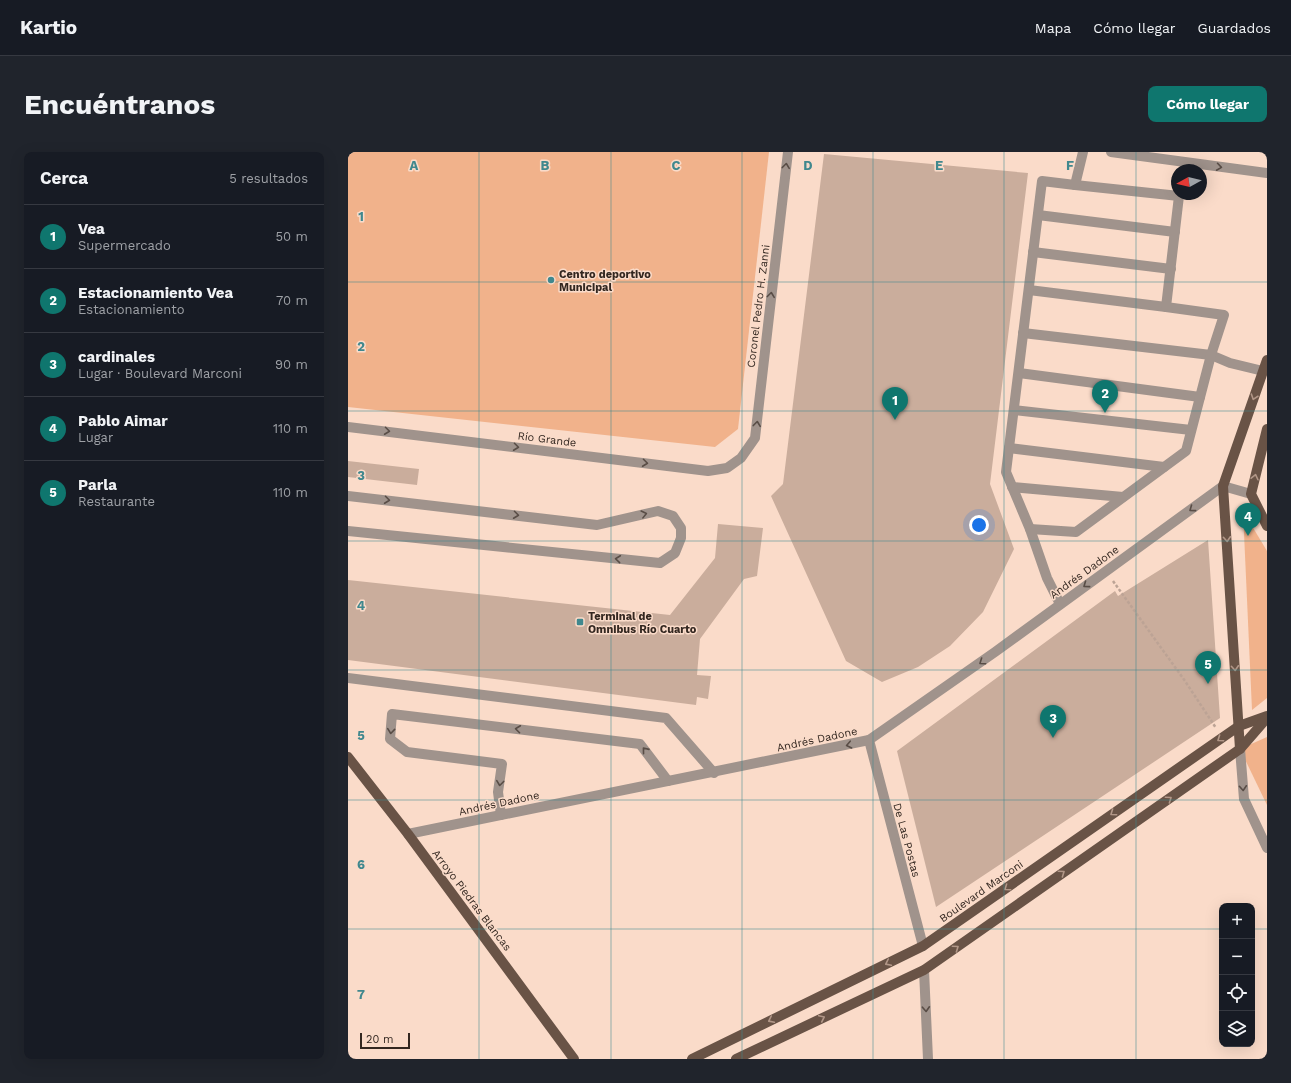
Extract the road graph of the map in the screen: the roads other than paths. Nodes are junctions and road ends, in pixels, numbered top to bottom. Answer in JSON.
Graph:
{"nodes":[{"id":1,"x":788,"y":152,"type":"edge"},
{"id":2,"x":1083,"y":152,"type":"edge"},
{"id":3,"x":1111,"y":152,"type":"edge"},
{"id":4,"x":1267,"y":173,"type":"edge"},
{"id":5,"x":1075,"y":185,"type":"junction"},
{"id":6,"x":1038,"y":215,"type":"junction"},
{"id":7,"x":1175,"y":232,"type":"junction"},
{"id":8,"x":1033,"y":252,"type":"junction"},
{"id":9,"x":1171,"y":269,"type":"junction"},
{"id":10,"x":1029,"y":290,"type":"junction"},
{"id":11,"x":1166,"y":307,"type":"junction"},
{"id":12,"x":1024,"y":333,"type":"junction"},
{"id":13,"x":1211,"y":355,"type":"junction"},
{"id":14,"x":1267,"y":360,"type":"edge"},
{"id":15,"x":1263,"y":371,"type":"junction"},
{"id":16,"x":1018,"y":373,"type":"junction"},
{"id":17,"x":1200,"y":397,"type":"junction"},
{"id":18,"x":1014,"y":410,"type":"junction"},
{"id":19,"x":348,"y":427,"type":"edge"},
{"id":20,"x":1191,"y":430,"type":"junction"},
{"id":21,"x":1266,"y":435,"type":"edge"},
{"id":22,"x":1009,"y":448,"type":"junction"},
{"id":23,"x":740,"y":458,"type":"joint"},
{"id":24,"x":1164,"y":467,"type":"junction"},
{"id":25,"x":1223,"y":486,"type":"junction"},
{"id":26,"x":1012,"y":487,"type":"junction"},
{"id":27,"x":1251,"y":494,"type":"junction"},
{"id":28,"x":348,"y":496,"type":"edge"},
{"id":29,"x":1123,"y":497,"type":"junction"},
{"id":30,"x":1267,"y":526,"type":"edge"},
{"id":31,"x":1030,"y":529,"type":"junction"},
{"id":32,"x":348,"y":531,"type":"edge"},
{"id":33,"x":1060,"y":604,"type":"junction"},
{"id":34,"x":348,"y":678,"type":"edge"},
{"id":35,"x":1267,"y":717,"type":"edge"},
{"id":36,"x":1239,"y":726,"type":"junction"},
{"id":37,"x":869,"y":740,"type":"junction"},
{"id":38,"x":1240,"y":749,"type":"junction"},
{"id":39,"x":348,"y":757,"type":"edge"},
{"id":40,"x":714,"y":773,"type":"junction"},
{"id":41,"x":668,"y":781,"type":"junction"},
{"id":42,"x":501,"y":815,"type":"junction"},
{"id":43,"x":408,"y":834,"type":"junction"},
{"id":44,"x":1267,"y":848,"type":"edge"},
{"id":45,"x":923,"y":946,"type":"junction"},
{"id":46,"x":924,"y":970,"type":"junction"},
{"id":47,"x":574,"y":1059,"type":"edge"},
{"id":48,"x":692,"y":1059,"type":"edge"},
{"id":49,"x":736,"y":1059,"type":"edge"},
{"id":50,"x":928,"y":1059,"type":"edge"}],
"edges":[{"from":23,"to":1,"type":"street","name":"Coronel Pedro H. Zanni","one_way":true},
{"from":2,"to":5,"type":"street"},
{"from":3,"to":4,"type":"street","one_way":true},
{"from":5,"to":6,"type":"street"},
{"from":5,"to":7,"type":"street"},
{"from":6,"to":7,"type":"street"},
{"from":6,"to":8,"type":"street"},
{"from":7,"to":9,"type":"street"},
{"from":8,"to":9,"type":"street"},
{"from":8,"to":10,"type":"street"},
{"from":9,"to":11,"type":"street"},
{"from":10,"to":11,"type":"street"},
{"from":10,"to":12,"type":"street"},
{"from":11,"to":13,"type":"street"},
{"from":12,"to":13,"type":"street"},
{"from":12,"to":16,"type":"street"},
{"from":13,"to":15,"type":"street"},
{"from":13,"to":17,"type":"street"},
{"from":14,"to":15,"type":"main road"},
{"from":15,"to":25,"type":"main road","one_way":true},
{"from":16,"to":17,"type":"street"},
{"from":16,"to":18,"type":"street"},
{"from":17,"to":20,"type":"street"},
{"from":18,"to":20,"type":"street"},
{"from":18,"to":22,"type":"street"},
{"from":19,"to":23,"type":"street","name":"Río Grande","one_way":true},
{"from":20,"to":24,"type":"street"},
{"from":27,"to":21,"type":"main road","one_way":true},
{"from":22,"to":24,"type":"street"},
{"from":22,"to":26,"type":"street"},
{"from":24,"to":29,"type":"street"},
{"from":25,"to":27,"type":"street"},
{"from":25,"to":33,"type":"street","name":"Andrés Dadone","one_way":true},
{"from":25,"to":36,"type":"main road","one_way":true},
{"from":26,"to":29,"type":"street"},
{"from":26,"to":31,"type":"street"},
{"from":27,"to":30,"type":"main road"},
{"from":28,"to":32,"type":"street","one_way":true},
{"from":29,"to":31,"type":"street"},
{"from":31,"to":33,"type":"street"},
{"from":33,"to":37,"type":"street","name":"Andrés Dadone","one_way":true},
{"from":34,"to":40,"type":"street"},
{"from":35,"to":36,"type":"main road","name":"Boulevard Marconi"},
{"from":35,"to":38,"type":"main road","name":"Boulevard Marconi"},
{"from":36,"to":38,"type":"main road"},
{"from":36,"to":45,"type":"main road","name":"Boulevard Marconi","one_way":true},
{"from":37,"to":40,"type":"street","name":"Andrés Dadone","one_way":true},
{"from":37,"to":45,"type":"street","name":"De Las Postas"},
{"from":38,"to":44,"type":"street","one_way":true},
{"from":46,"to":38,"type":"main road","name":"Boulevard Marconi","one_way":true},
{"from":39,"to":43,"type":"main road","name":"Arroyo Piedras Blancas"},
{"from":40,"to":41,"type":"street","name":"Andrés Dadone"},
{"from":41,"to":42,"type":"street","name":"Andrés Dadone"},
{"from":41,"to":42,"type":"street","one_way":true},
{"from":42,"to":43,"type":"street","name":"Andrés Dadone"},
{"from":43,"to":47,"type":"main road","name":"Arroyo Piedras Blancas"},
{"from":45,"to":48,"type":"main road","name":"Boulevard Marconi","one_way":true},
{"from":49,"to":46,"type":"main road","name":"Boulevard Marconi","one_way":true},
{"from":46,"to":50,"type":"street","one_way":true}]}
